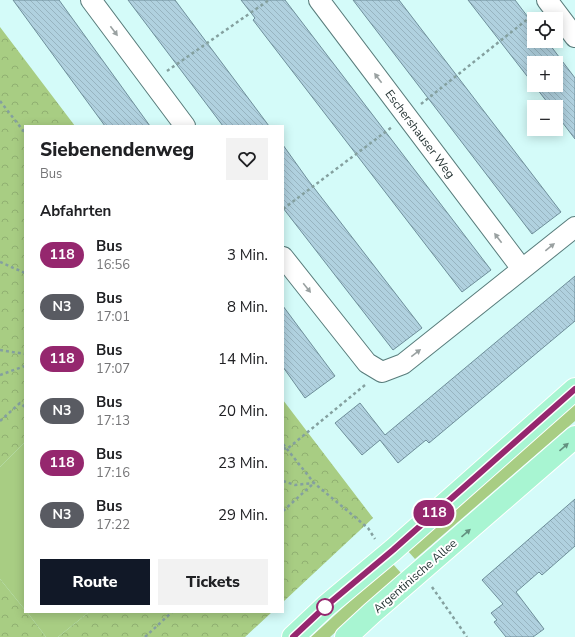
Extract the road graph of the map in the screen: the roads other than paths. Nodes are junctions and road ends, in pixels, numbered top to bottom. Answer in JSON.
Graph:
{"nodes":[{"id":1,"x":91,"y":0,"type":"edge"},
{"id":2,"x":319,"y":0,"type":"edge"},
{"id":3,"x":547,"y":0,"type":"edge"},
{"id":4,"x":575,"y":37,"type":"edge"},
{"id":5,"x":183,"y":125,"type":"edge"},
{"id":6,"x":575,"y":227,"type":"edge"},
{"id":7,"x":284,"y":258,"type":"edge"},
{"id":8,"x":522,"y":269,"type":"junction"},
{"id":9,"x":575,"y":389,"type":"edge"},
{"id":10,"x":575,"y":437,"type":"edge"},
{"id":11,"x":293,"y":637,"type":"edge"},
{"id":12,"x":346,"y":637,"type":"edge"}],
"edges":[{"from":1,"to":5,"type":"street","one_way":true},
{"from":8,"to":2,"type":"street","name":"Eschershauser Weg","one_way":true},
{"from":3,"to":4,"type":"street"},
{"from":8,"to":6,"type":"street","one_way":true},
{"from":7,"to":8,"type":"street","one_way":true},
{"from":9,"to":11,"type":"main road"},
{"from":12,"to":10,"type":"main road","name":"Argentinische Allee","one_way":true}]}
